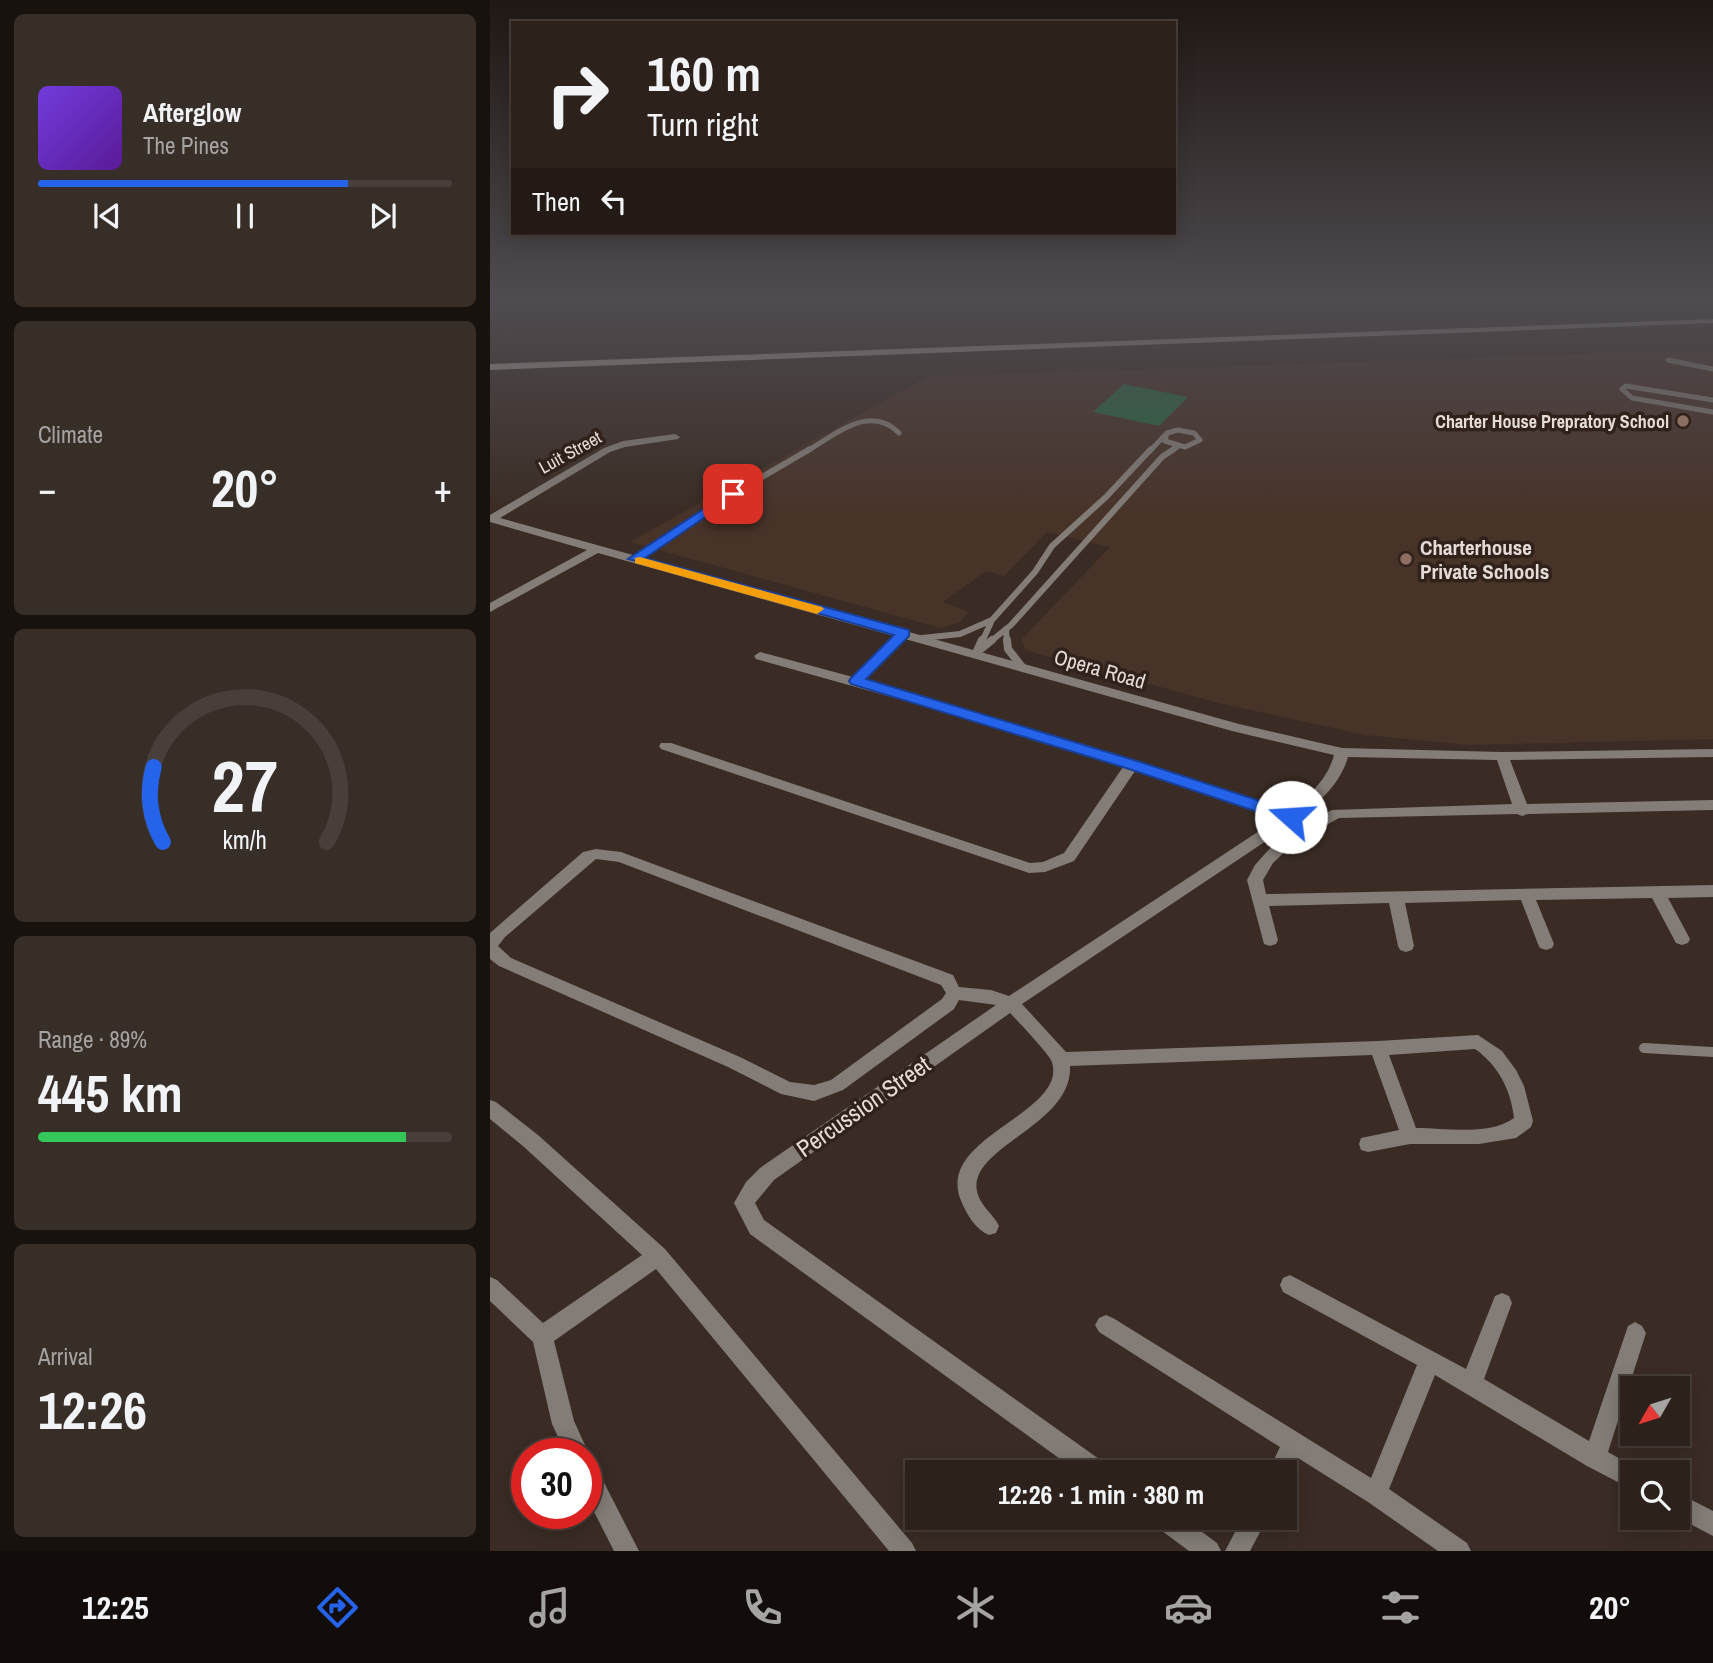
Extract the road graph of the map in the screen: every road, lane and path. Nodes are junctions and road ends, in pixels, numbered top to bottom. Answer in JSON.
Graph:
{"nodes":[{"id":1,"x":537,"y":370,"type":"edge"},
{"id":2,"x":490,"y":372,"type":"edge"},
{"id":3,"x":1713,"y":400,"type":"edge"},
{"id":4,"x":1713,"y":412,"type":"edge"},
{"id":5,"x":900,"y":433,"type":"dead end"},
{"id":6,"x":1164,"y":435,"type":"junction"},
{"id":7,"x":675,"y":437,"type":"dead end"},
{"id":8,"x":1179,"y":446,"type":"junction"},
{"id":9,"x":490,"y":519,"type":"edge"},
{"id":10,"x":596,"y":549,"type":"junction"},
{"id":11,"x":635,"y":559,"type":"junction"},
{"id":12,"x":490,"y":608,"type":"edge"},
{"id":13,"x":992,"y":620,"type":"junction"},
{"id":14,"x":1006,"y":629,"type":"junction"},
{"id":15,"x":904,"y":633,"type":"junction"},
{"id":16,"x":922,"y":638,"type":"junction"},
{"id":17,"x":976,"y":653,"type":"junction"},
{"id":18,"x":760,"y":656,"type":"dead end"},
{"id":19,"x":1022,"y":667,"type":"junction"},
{"id":20,"x":856,"y":681,"type":"junction"},
{"id":21,"x":666,"y":746,"type":"dead end"},
{"id":22,"x":1342,"y":752,"type":"junction"},
{"id":23,"x":1713,"y":753,"type":"edge"},
{"id":24,"x":1502,"y":756,"type":"junction"},
{"id":25,"x":1132,"y":765,"type":"junction"},
{"id":26,"x":1713,"y":805,"type":"edge"},
{"id":27,"x":1522,"y":811,"type":"junction"},
{"id":28,"x":1291,"y":817,"type":"junction"},
{"id":29,"x":1713,"y":891,"type":"edge"},
{"id":30,"x":1657,"y":892,"type":"junction"},
{"id":31,"x":1526,"y":894,"type":"junction"},
{"id":32,"x":1396,"y":897,"type":"junction"},
{"id":33,"x":1262,"y":900,"type":"junction"},
{"id":34,"x":1682,"y":939,"type":"dead end"},
{"id":35,"x":1270,"y":940,"type":"dead end"},
{"id":36,"x":1546,"y":944,"type":"dead end"},
{"id":37,"x":1406,"y":946,"type":"dead end"},
{"id":38,"x":954,"y":993,"type":"junction"},
{"id":39,"x":1010,"y":1004,"type":"junction"},
{"id":40,"x":1378,"y":1048,"type":"junction"},
{"id":41,"x":1644,"y":1048,"type":"dead end"},
{"id":42,"x":1713,"y":1052,"type":"edge"},
{"id":43,"x":1061,"y":1059,"type":"junction"},
{"id":44,"x":490,"y":1108,"type":"edge"},
{"id":45,"x":1410,"y":1136,"type":"junction"},
{"id":46,"x":1368,"y":1144,"type":"dead end"},
{"id":47,"x":989,"y":1226,"type":"dead end"},
{"id":48,"x":658,"y":1256,"type":"junction"},
{"id":49,"x":1290,"y":1285,"type":"dead end"},
{"id":50,"x":490,"y":1287,"type":"edge"},
{"id":51,"x":1502,"y":1303,"type":"dead end"},
{"id":52,"x":1106,"y":1325,"type":"dead end"},
{"id":53,"x":1635,"y":1333,"type":"dead end"},
{"id":54,"x":542,"y":1336,"type":"junction"},
{"id":55,"x":1430,"y":1360,"type":"junction"},
{"id":56,"x":1471,"y":1385,"type":"junction"},
{"id":57,"x":570,"y":1438,"type":"edge"},
{"id":58,"x":1293,"y":1444,"type":"junction"},
{"id":59,"x":1595,"y":1458,"type":"junction"},
{"id":60,"x":1081,"y":1460,"type":"edge"},
{"id":61,"x":1285,"y":1460,"type":"edge"},
{"id":62,"x":1620,"y":1472,"type":"edge"},
{"id":63,"x":1376,"y":1494,"type":"junction"},
{"id":64,"x":602,"y":1503,"type":"edge"},
{"id":65,"x":1690,"y":1512,"type":"edge"},
{"id":66,"x":1713,"y":1524,"type":"edge"},
{"id":67,"x":1180,"y":1530,"type":"edge"},
{"id":68,"x":1249,"y":1530,"type":"edge"},
{"id":69,"x":626,"y":1551,"type":"edge"},
{"id":70,"x":904,"y":1551,"type":"edge"},
{"id":71,"x":1209,"y":1551,"type":"edge"},
{"id":72,"x":1237,"y":1551,"type":"edge"},
{"id":73,"x":1459,"y":1551,"type":"edge"}],
"edges":[{"from":1,"to":2,"type":"main road"},
{"from":3,"to":4,"type":"lane"},
{"from":5,"to":11,"type":"lane"},
{"from":6,"to":8,"type":"lane"},
{"from":6,"to":8,"type":"lane"},
{"from":6,"to":13,"type":"lane"},
{"from":7,"to":9,"type":"street","name":"Luit Street"},
{"from":8,"to":14,"type":"lane"},
{"from":9,"to":10,"type":"street","name":"Opera Road"},
{"from":10,"to":11,"type":"street","name":"Opera Road"},
{"from":10,"to":12,"type":"street"},
{"from":11,"to":15,"type":"street","name":"Opera Road"},
{"from":13,"to":16,"type":"lane"},
{"from":13,"to":17,"type":"lane"},
{"from":14,"to":17,"type":"lane"},
{"from":14,"to":19,"type":"lane"},
{"from":15,"to":16,"type":"street","name":"Opera Road"},
{"from":15,"to":20,"type":"street"},
{"from":16,"to":17,"type":"street","name":"Opera Road"},
{"from":17,"to":19,"type":"street","name":"Opera Road"},
{"from":18,"to":20,"type":"street"},
{"from":19,"to":22,"type":"street","name":"Opera Road"},
{"from":20,"to":25,"type":"street"},
{"from":21,"to":25,"type":"street"},
{"from":22,"to":24,"type":"street","name":"Opera Road"},
{"from":22,"to":28,"type":"street","name":"Percussion Street"},
{"from":23,"to":24,"type":"street","name":"Opera Road"},
{"from":24,"to":27,"type":"street"},
{"from":25,"to":28,"type":"street"},
{"from":26,"to":27,"type":"street"},
{"from":27,"to":33,"type":"street"},
{"from":28,"to":39,"type":"street","name":"Percussion Street"},
{"from":29,"to":30,"type":"street"},
{"from":30,"to":31,"type":"street"},
{"from":30,"to":34,"type":"street"},
{"from":31,"to":32,"type":"street"},
{"from":31,"to":36,"type":"street"},
{"from":32,"to":33,"type":"street"},
{"from":32,"to":37,"type":"street"},
{"from":33,"to":35,"type":"street"},
{"from":38,"to":38,"type":"street"},
{"from":38,"to":39,"type":"street"},
{"from":39,"to":43,"type":"street"},
{"from":39,"to":60,"type":"street","name":"Percussion Street"},
{"from":40,"to":43,"type":"street"},
{"from":40,"to":45,"type":"street"},
{"from":40,"to":45,"type":"street"},
{"from":41,"to":42,"type":"lane"},
{"from":43,"to":47,"type":"street"},
{"from":44,"to":48,"type":"street"},
{"from":45,"to":46,"type":"street"},
{"from":48,"to":54,"type":"street"},
{"from":48,"to":70,"type":"street"},
{"from":49,"to":55,"type":"street"},
{"from":50,"to":54,"type":"street"},
{"from":51,"to":56,"type":"street"},
{"from":52,"to":58,"type":"street"},
{"from":53,"to":59,"type":"street"},
{"from":54,"to":57,"type":"street"},
{"from":55,"to":56,"type":"street"},
{"from":55,"to":63,"type":"street"},
{"from":56,"to":59,"type":"street"},
{"from":58,"to":61,"type":"street"},
{"from":58,"to":63,"type":"street"},
{"from":59,"to":62,"type":"street"},
{"from":63,"to":73,"type":"street"},
{"from":64,"to":69,"type":"street"},
{"from":65,"to":66,"type":"street"},
{"from":67,"to":71,"type":"street"},
{"from":68,"to":72,"type":"street"}]}
